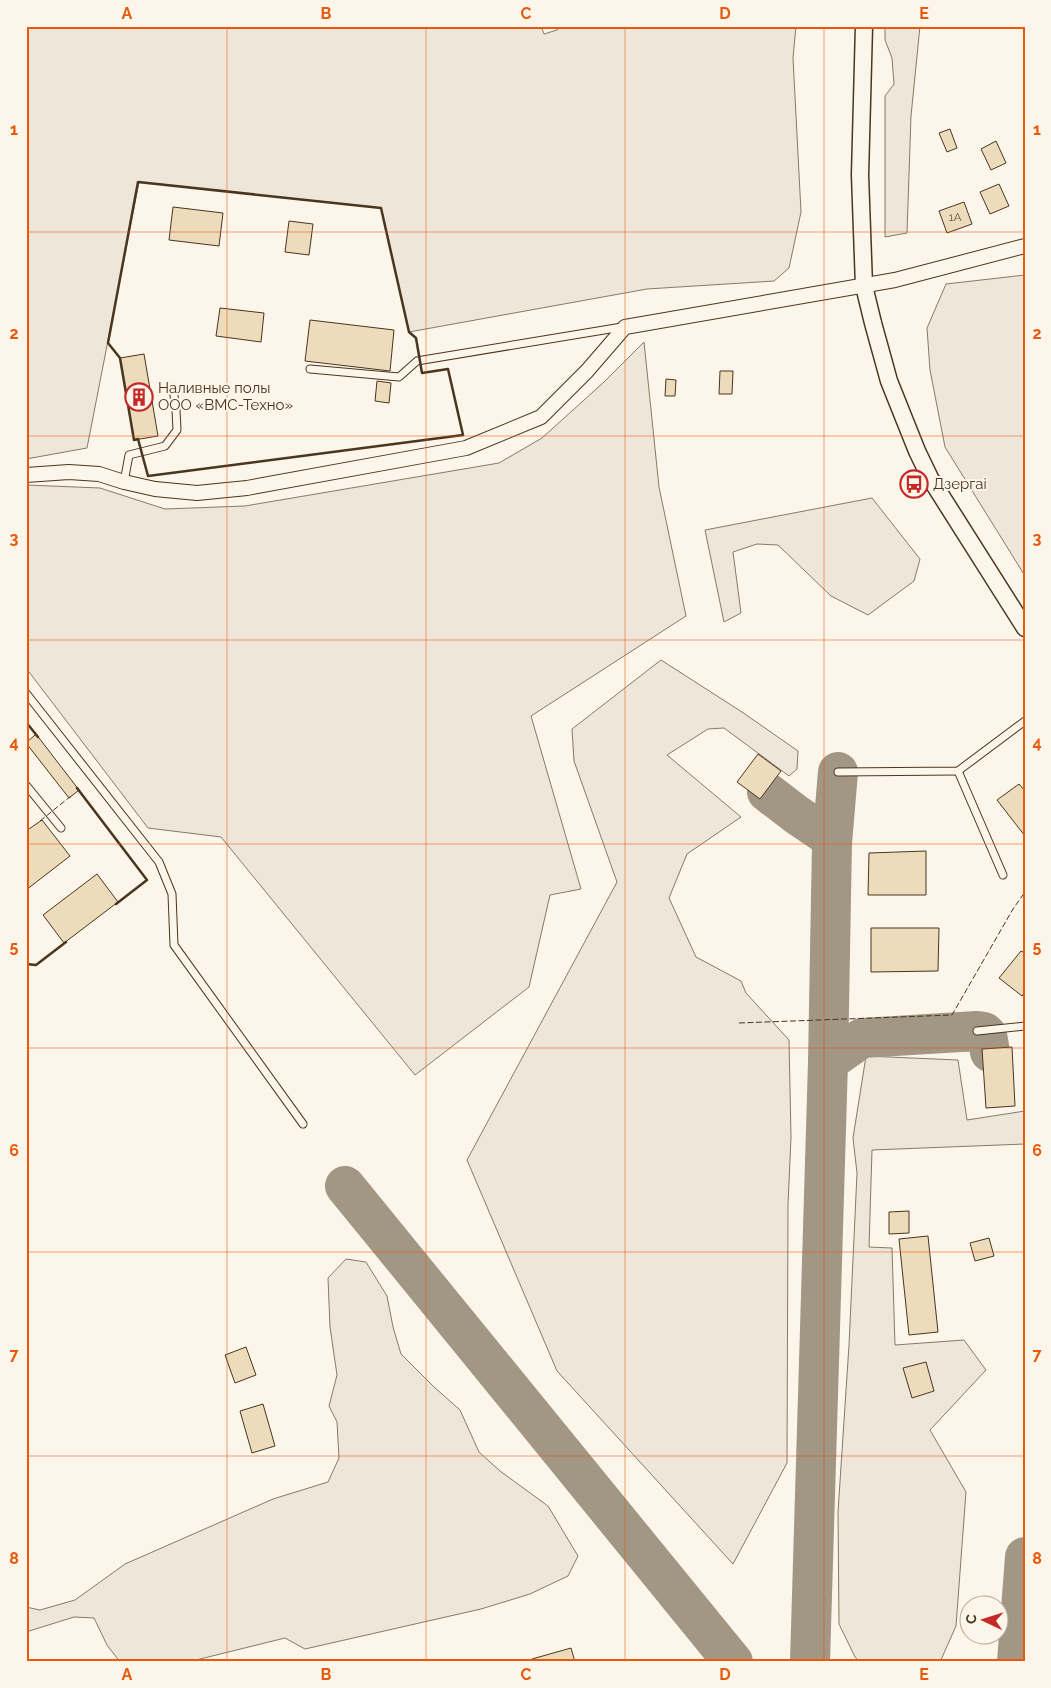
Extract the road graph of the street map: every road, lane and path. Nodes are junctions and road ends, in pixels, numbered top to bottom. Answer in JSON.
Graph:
{"nodes":[{"id":1,"x":864,"y":26,"type":"edge"},
{"id":2,"x":1025,"y":246,"type":"edge"},
{"id":3,"x":864,"y":286,"type":"junction"},
{"id":4,"x":625,"y":327,"type":"junction"},
{"id":5,"x":310,"y":369,"type":"dead end"},
{"id":6,"x":173,"y":388,"type":"dead end"},
{"id":7,"x":26,"y":475,"type":"edge"},
{"id":8,"x":124,"y":482,"type":"junction"},
{"id":9,"x":1025,"y":628,"type":"edge"},
{"id":10,"x":26,"y":693,"type":"edge"},
{"id":11,"x":1025,"y":721,"type":"edge"},
{"id":12,"x":958,"y":771,"type":"junction"},
{"id":13,"x":838,"y":772,"type":"dead end"},
{"id":14,"x":26,"y":785,"type":"edge"},
{"id":15,"x":61,"y":828,"type":"dead end"},
{"id":16,"x":1003,"y":875,"type":"dead end"},
{"id":17,"x":1025,"y":1026,"type":"edge"},
{"id":18,"x":977,"y":1031,"type":"dead end"},
{"id":19,"x":303,"y":1124,"type":"dead end"}],
"edges":[{"from":1,"to":3,"type":"street"},
{"from":2,"to":3,"type":"street"},
{"from":3,"to":4,"type":"street"},
{"from":3,"to":9,"type":"street"},
{"from":4,"to":5,"type":"lane"},
{"from":4,"to":8,"type":"street"},
{"from":6,"to":8,"type":"lane"},
{"from":7,"to":8,"type":"street"},
{"from":10,"to":19,"type":"lane"},
{"from":11,"to":12,"type":"lane"},
{"from":12,"to":13,"type":"lane"},
{"from":12,"to":16,"type":"lane"},
{"from":14,"to":15,"type":"lane"},
{"from":17,"to":18,"type":"lane"}]}
